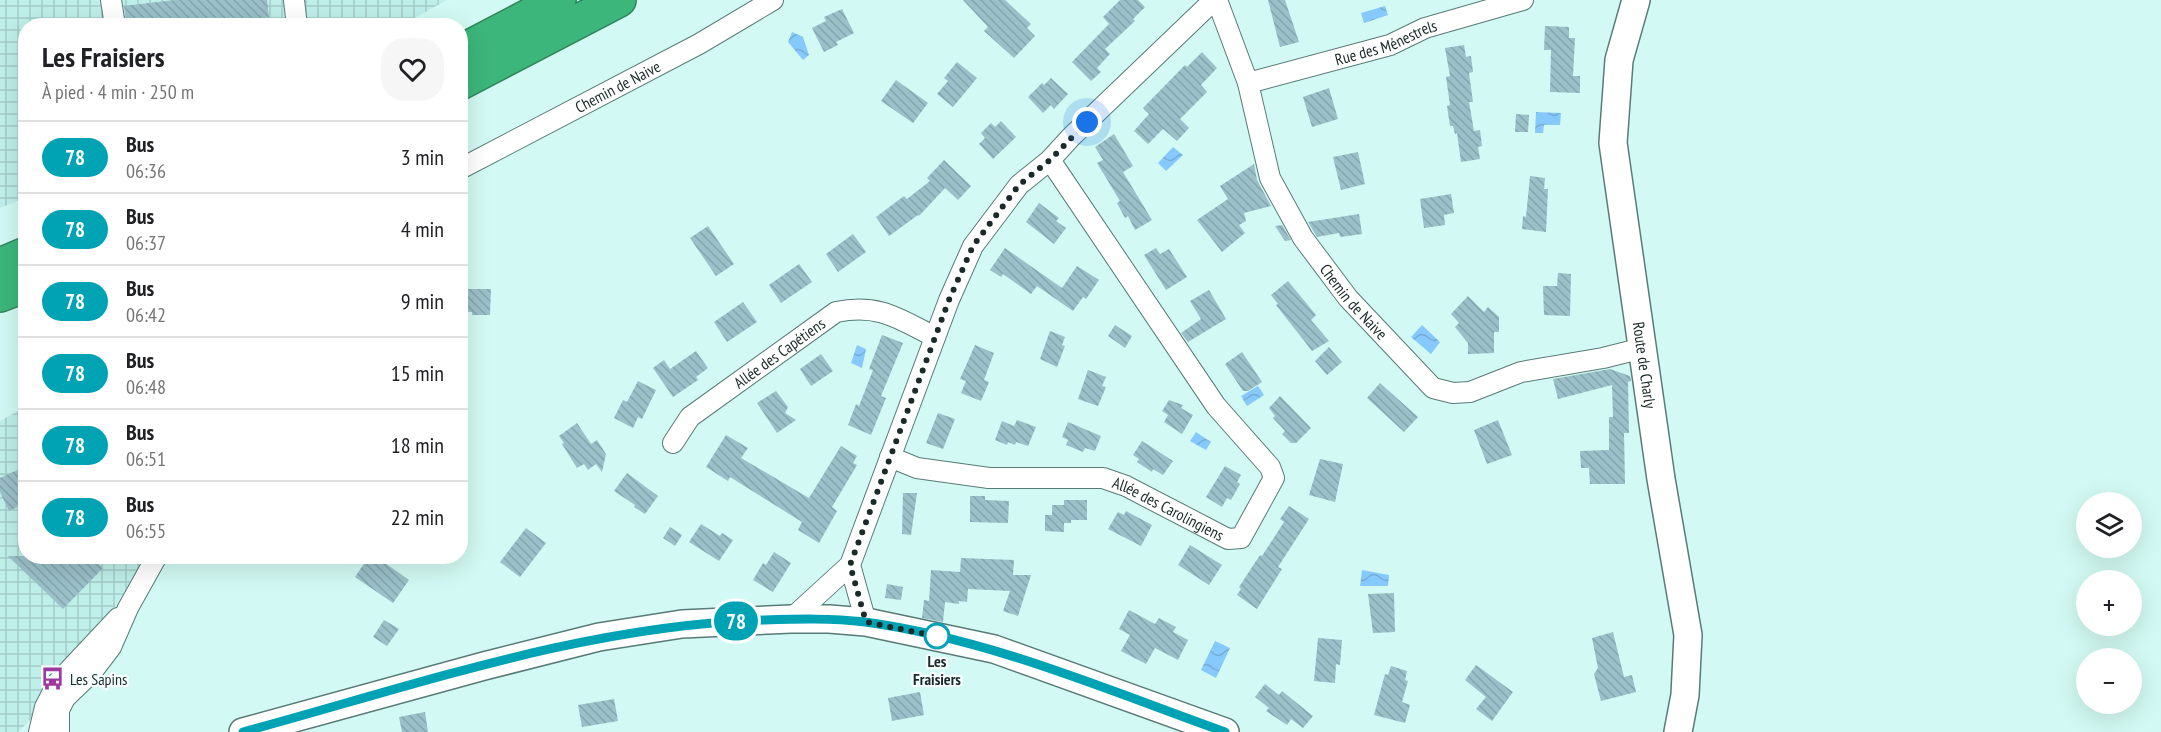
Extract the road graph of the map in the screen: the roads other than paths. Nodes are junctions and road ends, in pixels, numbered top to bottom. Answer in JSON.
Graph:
{"nodes":[{"id":1,"x":111,"y":0,"type":"edge"},
{"id":2,"x":294,"y":0,"type":"edge"},
{"id":3,"x":559,"y":0,"type":"edge"},
{"id":4,"x":619,"y":0,"type":"edge"},
{"id":5,"x":773,"y":0,"type":"edge"},
{"id":6,"x":1215,"y":0,"type":"edge"},
{"id":7,"x":1523,"y":0,"type":"edge"},
{"id":8,"x":1636,"y":0,"type":"edge"},
{"id":9,"x":114,"y":18,"type":"edge"},
{"id":10,"x":296,"y":18,"type":"edge"},
{"id":11,"x":468,"y":48,"type":"edge"},
{"id":12,"x":468,"y":79,"type":"edge"},
{"id":13,"x":1248,"y":83,"type":"junction"},
{"id":14,"x":1050,"y":160,"type":"junction"},
{"id":15,"x":468,"y":165,"type":"edge"},
{"id":16,"x":18,"y":257,"type":"edge"},
{"id":17,"x":0,"y":265,"type":"edge"},
{"id":18,"x":18,"y":288,"type":"edge"},
{"id":19,"x":0,"y":295,"type":"edge"},
{"id":20,"x":935,"y":337,"type":"junction"},
{"id":21,"x":1643,"y":348,"type":"junction"},
{"id":22,"x":673,"y":443,"type":"dead end"},
{"id":23,"x":890,"y":457,"type":"junction"},
{"id":24,"x":153,"y":564,"type":"edge"},
{"id":25,"x":850,"y":565,"type":"junction"},
{"id":26,"x":128,"y":608,"type":"junction"},
{"id":27,"x":791,"y":619,"type":"junction"},
{"id":28,"x":866,"y":622,"type":"junction"},
{"id":29,"x":39,"y":732,"type":"edge"},
{"id":30,"x":58,"y":732,"type":"edge"},
{"id":31,"x":243,"y":732,"type":"edge"},
{"id":32,"x":1225,"y":732,"type":"edge"},
{"id":33,"x":1678,"y":732,"type":"edge"}],
"edges":[{"from":1,"to":9,"type":"street"},
{"from":2,"to":10,"type":"street"},
{"from":3,"to":11,"type":"highway"},
{"from":4,"to":12,"type":"highway"},
{"from":5,"to":15,"type":"street","name":"Chemin de Naive"},
{"from":6,"to":13,"type":"street","name":"Chemin de Naive"},
{"from":6,"to":14,"type":"street"},
{"from":7,"to":13,"type":"street","name":"Rue des Ménestrels"},
{"from":8,"to":21,"type":"street","name":"Route de Charly"},
{"from":13,"to":21,"type":"street","name":"Chemin de Naive"},
{"from":14,"to":20,"type":"street"},
{"from":14,"to":23,"type":"street","name":"Allée des Carolingiens"},
{"from":16,"to":17,"type":"highway"},
{"from":18,"to":19,"type":"highway"},
{"from":20,"to":22,"type":"street","name":"Allée des Capétiens"},
{"from":20,"to":23,"type":"street"},
{"from":21,"to":33,"type":"street","name":"Route de Charly"},
{"from":23,"to":25,"type":"street"},
{"from":24,"to":26,"type":"street"},
{"from":25,"to":27,"type":"street"},
{"from":25,"to":28,"type":"street"},
{"from":26,"to":29,"type":"street"},
{"from":26,"to":30,"type":"street"},
{"from":27,"to":28,"type":"street"},
{"from":27,"to":31,"type":"street"},
{"from":28,"to":32,"type":"street"}]}
